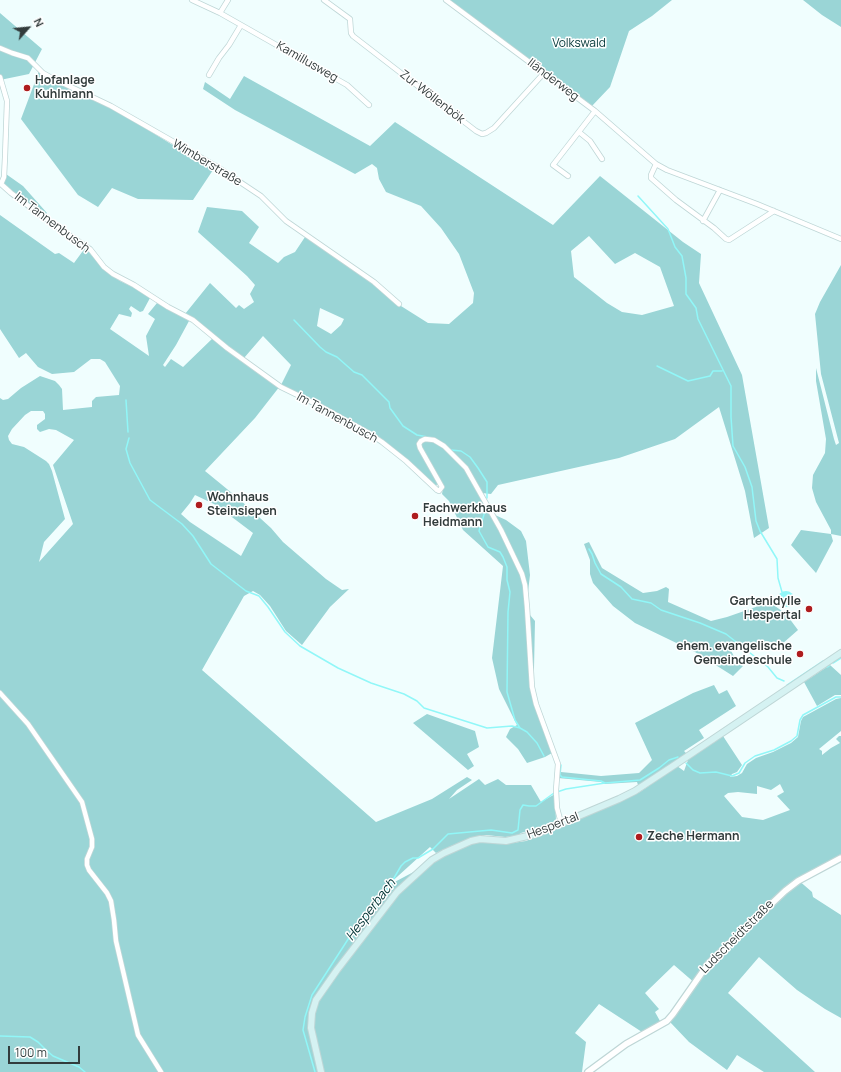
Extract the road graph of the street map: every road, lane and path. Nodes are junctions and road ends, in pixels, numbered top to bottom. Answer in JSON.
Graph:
{"nodes":[{"id":1,"x":192,"y":0,"type":"edge"},
{"id":2,"x":228,"y":0,"type":"edge"},
{"id":3,"x":324,"y":0,"type":"edge"},
{"id":4,"x":446,"y":0,"type":"edge"},
{"id":5,"x":220,"y":13,"type":"junction"},
{"id":6,"x":241,"y":25,"type":"junction"},
{"id":7,"x":0,"y":48,"type":"edge"},
{"id":8,"x":544,"y":73,"type":"junction"},
{"id":9,"x":209,"y":75,"type":"dead end"},
{"id":10,"x":0,"y":77,"type":"edge"},
{"id":11,"x":369,"y":105,"type":"dead end"},
{"id":12,"x":595,"y":111,"type":"junction"},
{"id":13,"x":579,"y":132,"type":"junction"},
{"id":14,"x":602,"y":159,"type":"dead end"},
{"id":15,"x":656,"y":164,"type":"junction"},
{"id":16,"x":568,"y":176,"type":"dead end"},
{"id":17,"x":720,"y":190,"type":"junction"},
{"id":18,"x":774,"y":211,"type":"junction"},
{"id":19,"x":703,"y":221,"type":"junction"},
{"id":20,"x":841,"y":239,"type":"edge"},
{"id":21,"x":399,"y":304,"type":"dead end"},
{"id":22,"x":841,"y":653,"type":"edge"},
{"id":23,"x":0,"y":693,"type":"edge"},
{"id":24,"x":561,"y":823,"type":"junction"},
{"id":25,"x":841,"y":858,"type":"edge"},
{"id":26,"x":161,"y":1072,"type":"edge"},
{"id":27,"x":321,"y":1072,"type":"edge"},
{"id":28,"x":588,"y":1072,"type":"edge"}],
"edges":[{"from":1,"to":5,"type":"street","name":"Kamillusweg"},
{"from":2,"to":5,"type":"street"},
{"from":3,"to":8,"type":"street","name":"Zur Wöllenbök"},
{"from":4,"to":8,"type":"street","name":"Iländerweg"},
{"from":5,"to":6,"type":"street","name":"Kamillusweg"},
{"from":6,"to":9,"type":"street"},
{"from":6,"to":11,"type":"street","name":"Kamillusweg"},
{"from":7,"to":21,"type":"street","name":"Wimberstraße"},
{"from":8,"to":12,"type":"street","name":"Iländerweg"},
{"from":10,"to":24,"type":"street","name":"Im Tannenbusch"},
{"from":12,"to":13,"type":"street"},
{"from":12,"to":15,"type":"street","name":"Iländerweg"},
{"from":13,"to":14,"type":"street"},
{"from":13,"to":16,"type":"street"},
{"from":15,"to":17,"type":"street","name":"Iländerweg"},
{"from":15,"to":19,"type":"street"},
{"from":17,"to":18,"type":"street","name":"Iländerweg"},
{"from":17,"to":19,"type":"street"},
{"from":18,"to":19,"type":"street"},
{"from":18,"to":20,"type":"street","name":"Iländerweg"},
{"from":22,"to":24,"type":"main road","name":"Hespertal"},
{"from":23,"to":26,"type":"street"},
{"from":24,"to":27,"type":"main road","name":"Hespertal"},
{"from":25,"to":28,"type":"street","name":"Ludscheidtstraße"}]}
